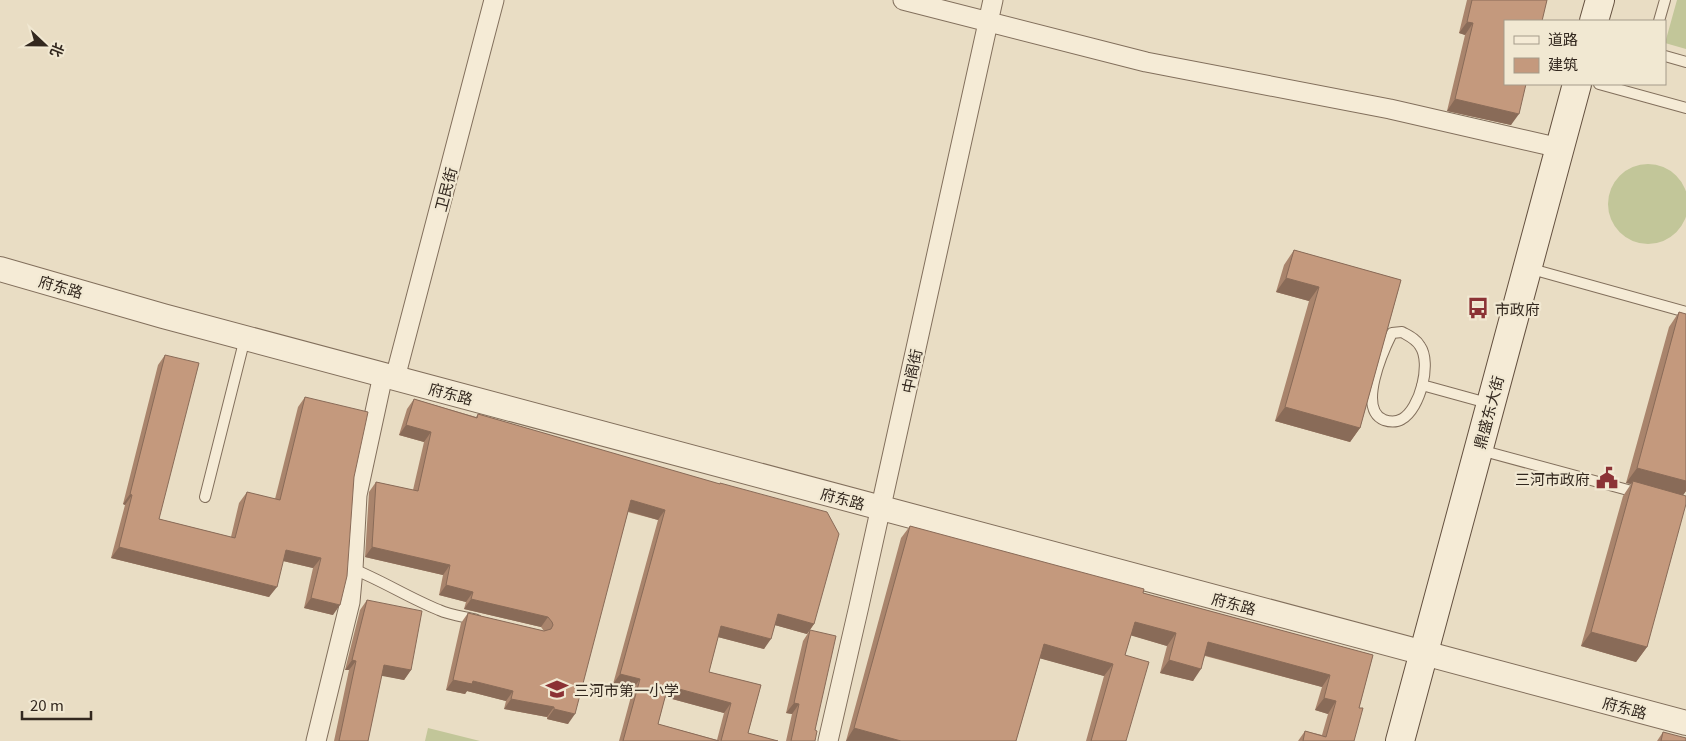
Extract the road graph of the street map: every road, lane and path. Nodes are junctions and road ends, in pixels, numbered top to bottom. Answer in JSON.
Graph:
{"nodes":[{"id":1,"x":494,"y":0,"type":"edge"},
{"id":2,"x":903,"y":0,"type":"edge"},
{"id":3,"x":993,"y":0,"type":"edge"},
{"id":4,"x":1600,"y":0,"type":"edge"},
{"id":5,"x":1665,"y":0,"type":"edge"},
{"id":6,"x":1594,"y":20,"type":"edge"},
{"id":7,"x":1659,"y":20,"type":"edge"},
{"id":8,"x":988,"y":22,"type":"junction"},
{"id":9,"x":1666,"y":56,"type":"edge"},
{"id":10,"x":1686,"y":62,"type":"edge"},
{"id":11,"x":1577,"y":85,"type":"edge"},
{"id":12,"x":1603,"y":85,"type":"edge"},
{"id":13,"x":1686,"y":108,"type":"edge"},
{"id":14,"x":1560,"y":148,"type":"junction"},
{"id":15,"x":1528,"y":268,"type":"junction"},
{"id":16,"x":0,"y":269,"type":"edge"},
{"id":17,"x":1686,"y":312,"type":"edge"},
{"id":18,"x":245,"y":338,"type":"junction"},
{"id":19,"x":389,"y":377,"type":"junction"},
{"id":20,"x":1422,"y":385,"type":"junction"},
{"id":21,"x":1491,"y":404,"type":"junction"},
{"id":22,"x":1478,"y":449,"type":"junction"},
{"id":23,"x":1648,"y":496,"type":"edge"},
{"id":24,"x":205,"y":497,"type":"dead end"},
{"id":25,"x":881,"y":508,"type":"junction"},
{"id":26,"x":354,"y":569,"type":"junction"},
{"id":27,"x":485,"y":622,"type":"edge"},
{"id":28,"x":1423,"y":654,"type":"junction"},
{"id":29,"x":1686,"y":723,"type":"edge"},
{"id":30,"x":316,"y":741,"type":"edge"},
{"id":31,"x":828,"y":741,"type":"edge"},
{"id":32,"x":1400,"y":741,"type":"edge"}],
"edges":[{"from":1,"to":19,"type":"street","name":"卫民街"},
{"from":2,"to":8,"type":"street"},
{"from":3,"to":8,"type":"street","name":"中阁街"},
{"from":4,"to":6,"type":"main road"},
{"from":5,"to":7,"type":"lane"},
{"from":8,"to":14,"type":"street"},
{"from":8,"to":25,"type":"street","name":"中阁街"},
{"from":9,"to":10,"type":"lane"},
{"from":11,"to":14,"type":"main road","name":"鼎盛东大街"},
{"from":12,"to":13,"type":"lane"},
{"from":14,"to":15,"type":"main road","name":"鼎盛东大街"},
{"from":15,"to":17,"type":"lane"},
{"from":15,"to":21,"type":"main road","name":"鼎盛东大街"},
{"from":16,"to":18,"type":"street","name":"府东路"},
{"from":18,"to":19,"type":"street","name":"府东路"},
{"from":18,"to":24,"type":"lane"},
{"from":19,"to":25,"type":"street","name":"府东路"},
{"from":19,"to":26,"type":"street","name":"卫民街"},
{"from":20,"to":20,"type":"lane"},
{"from":20,"to":21,"type":"lane"},
{"from":21,"to":22,"type":"main road","name":"鼎盛东大街"},
{"from":22,"to":23,"type":"lane"},
{"from":22,"to":28,"type":"main road","name":"鼎盛东大街"},
{"from":25,"to":28,"type":"street","name":"府东路"},
{"from":25,"to":31,"type":"street","name":"中阁街"},
{"from":26,"to":27,"type":"lane"},
{"from":26,"to":30,"type":"street","name":"卫民街"},
{"from":28,"to":29,"type":"street","name":"府东路"},
{"from":28,"to":32,"type":"main road","name":"鼎盛东大街"}]}
